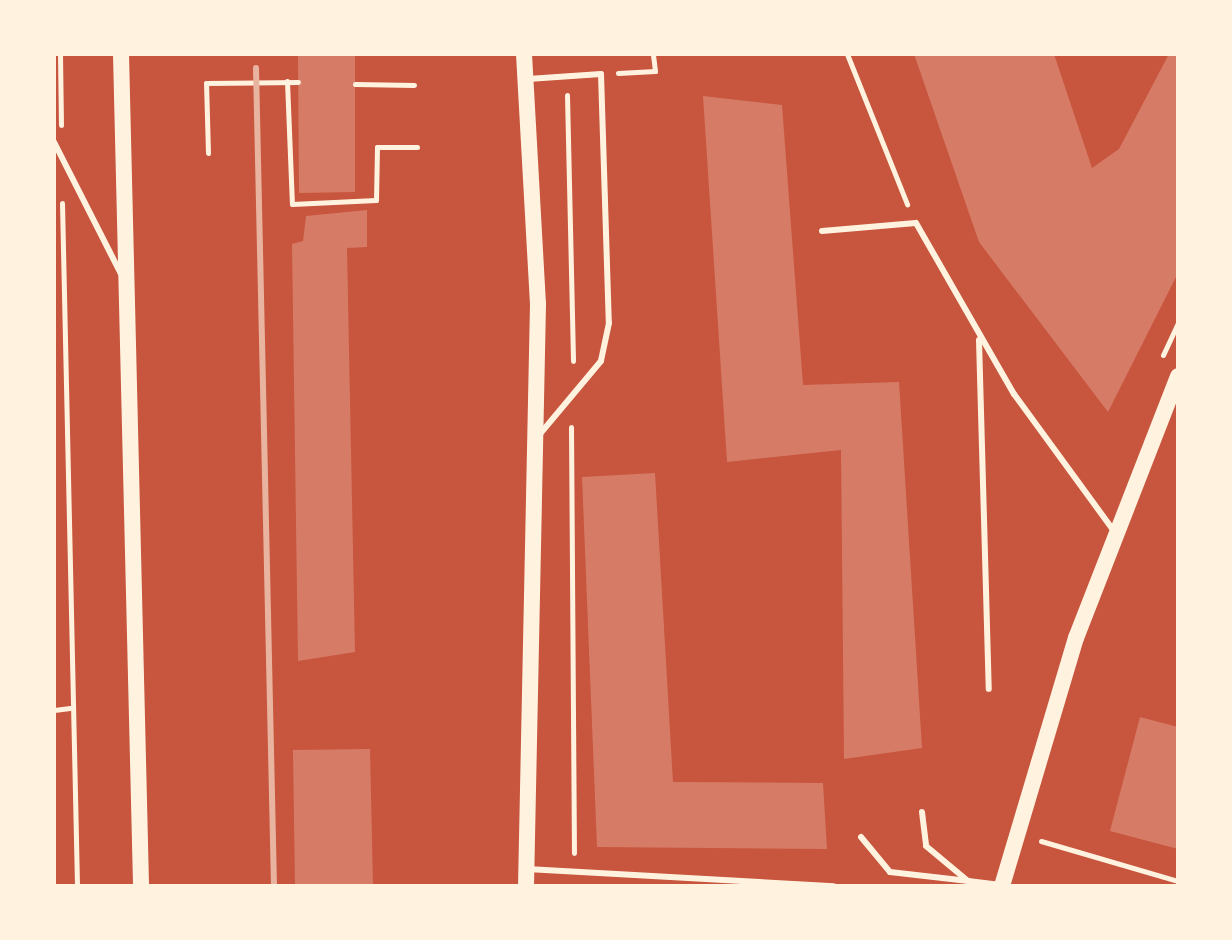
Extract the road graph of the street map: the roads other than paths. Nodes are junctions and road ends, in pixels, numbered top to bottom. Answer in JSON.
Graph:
{"nodes":[{"id":1,"x":121,"y":54,"type":"edge"},
{"id":2,"x":524,"y":54,"type":"edge"},
{"id":3,"x":525,"y":79,"type":"junction"},
{"id":4,"x":57,"y":141,"type":"edge"},
{"id":5,"x":822,"y":231,"type":"dead end"},
{"id":6,"x":126,"y":284,"type":"junction"},
{"id":7,"x":979,"y":337,"type":"junction"},
{"id":8,"x":1178,"y":376,"type":"edge"},
{"id":9,"x":537,"y":437,"type":"junction"},
{"id":10,"x":1114,"y":532,"type":"junction"},
{"id":11,"x":989,"y":689,"type":"dead end"},
{"id":12,"x":922,"y":812,"type":"dead end"},
{"id":13,"x":861,"y":837,"type":"dead end"},
{"id":14,"x":526,"y":877,"type":"edge"},
{"id":15,"x":968,"y":881,"type":"junction"},
{"id":16,"x":141,"y":886,"type":"edge"},
{"id":17,"x":534,"y":886,"type":"edge"},
{"id":18,"x":834,"y":886,"type":"edge"},
{"id":19,"x":1002,"y":886,"type":"edge"}],
"edges":[{"from":1,"to":6,"type":"main road"},
{"from":2,"to":3,"type":"main road"},
{"from":3,"to":9,"type":"main road"},
{"from":3,"to":9,"type":"lane"},
{"from":4,"to":6,"type":"lane"},
{"from":5,"to":7,"type":"lane"},
{"from":6,"to":16,"type":"main road"},
{"from":7,"to":10,"type":"lane"},
{"from":7,"to":11,"type":"lane"},
{"from":8,"to":10,"type":"main road"},
{"from":9,"to":14,"type":"main road"},
{"from":10,"to":19,"type":"main road"},
{"from":12,"to":15,"type":"lane"},
{"from":13,"to":15,"type":"lane"},
{"from":14,"to":17,"type":"main road"},
{"from":14,"to":18,"type":"lane"},
{"from":15,"to":19,"type":"lane"}]}
